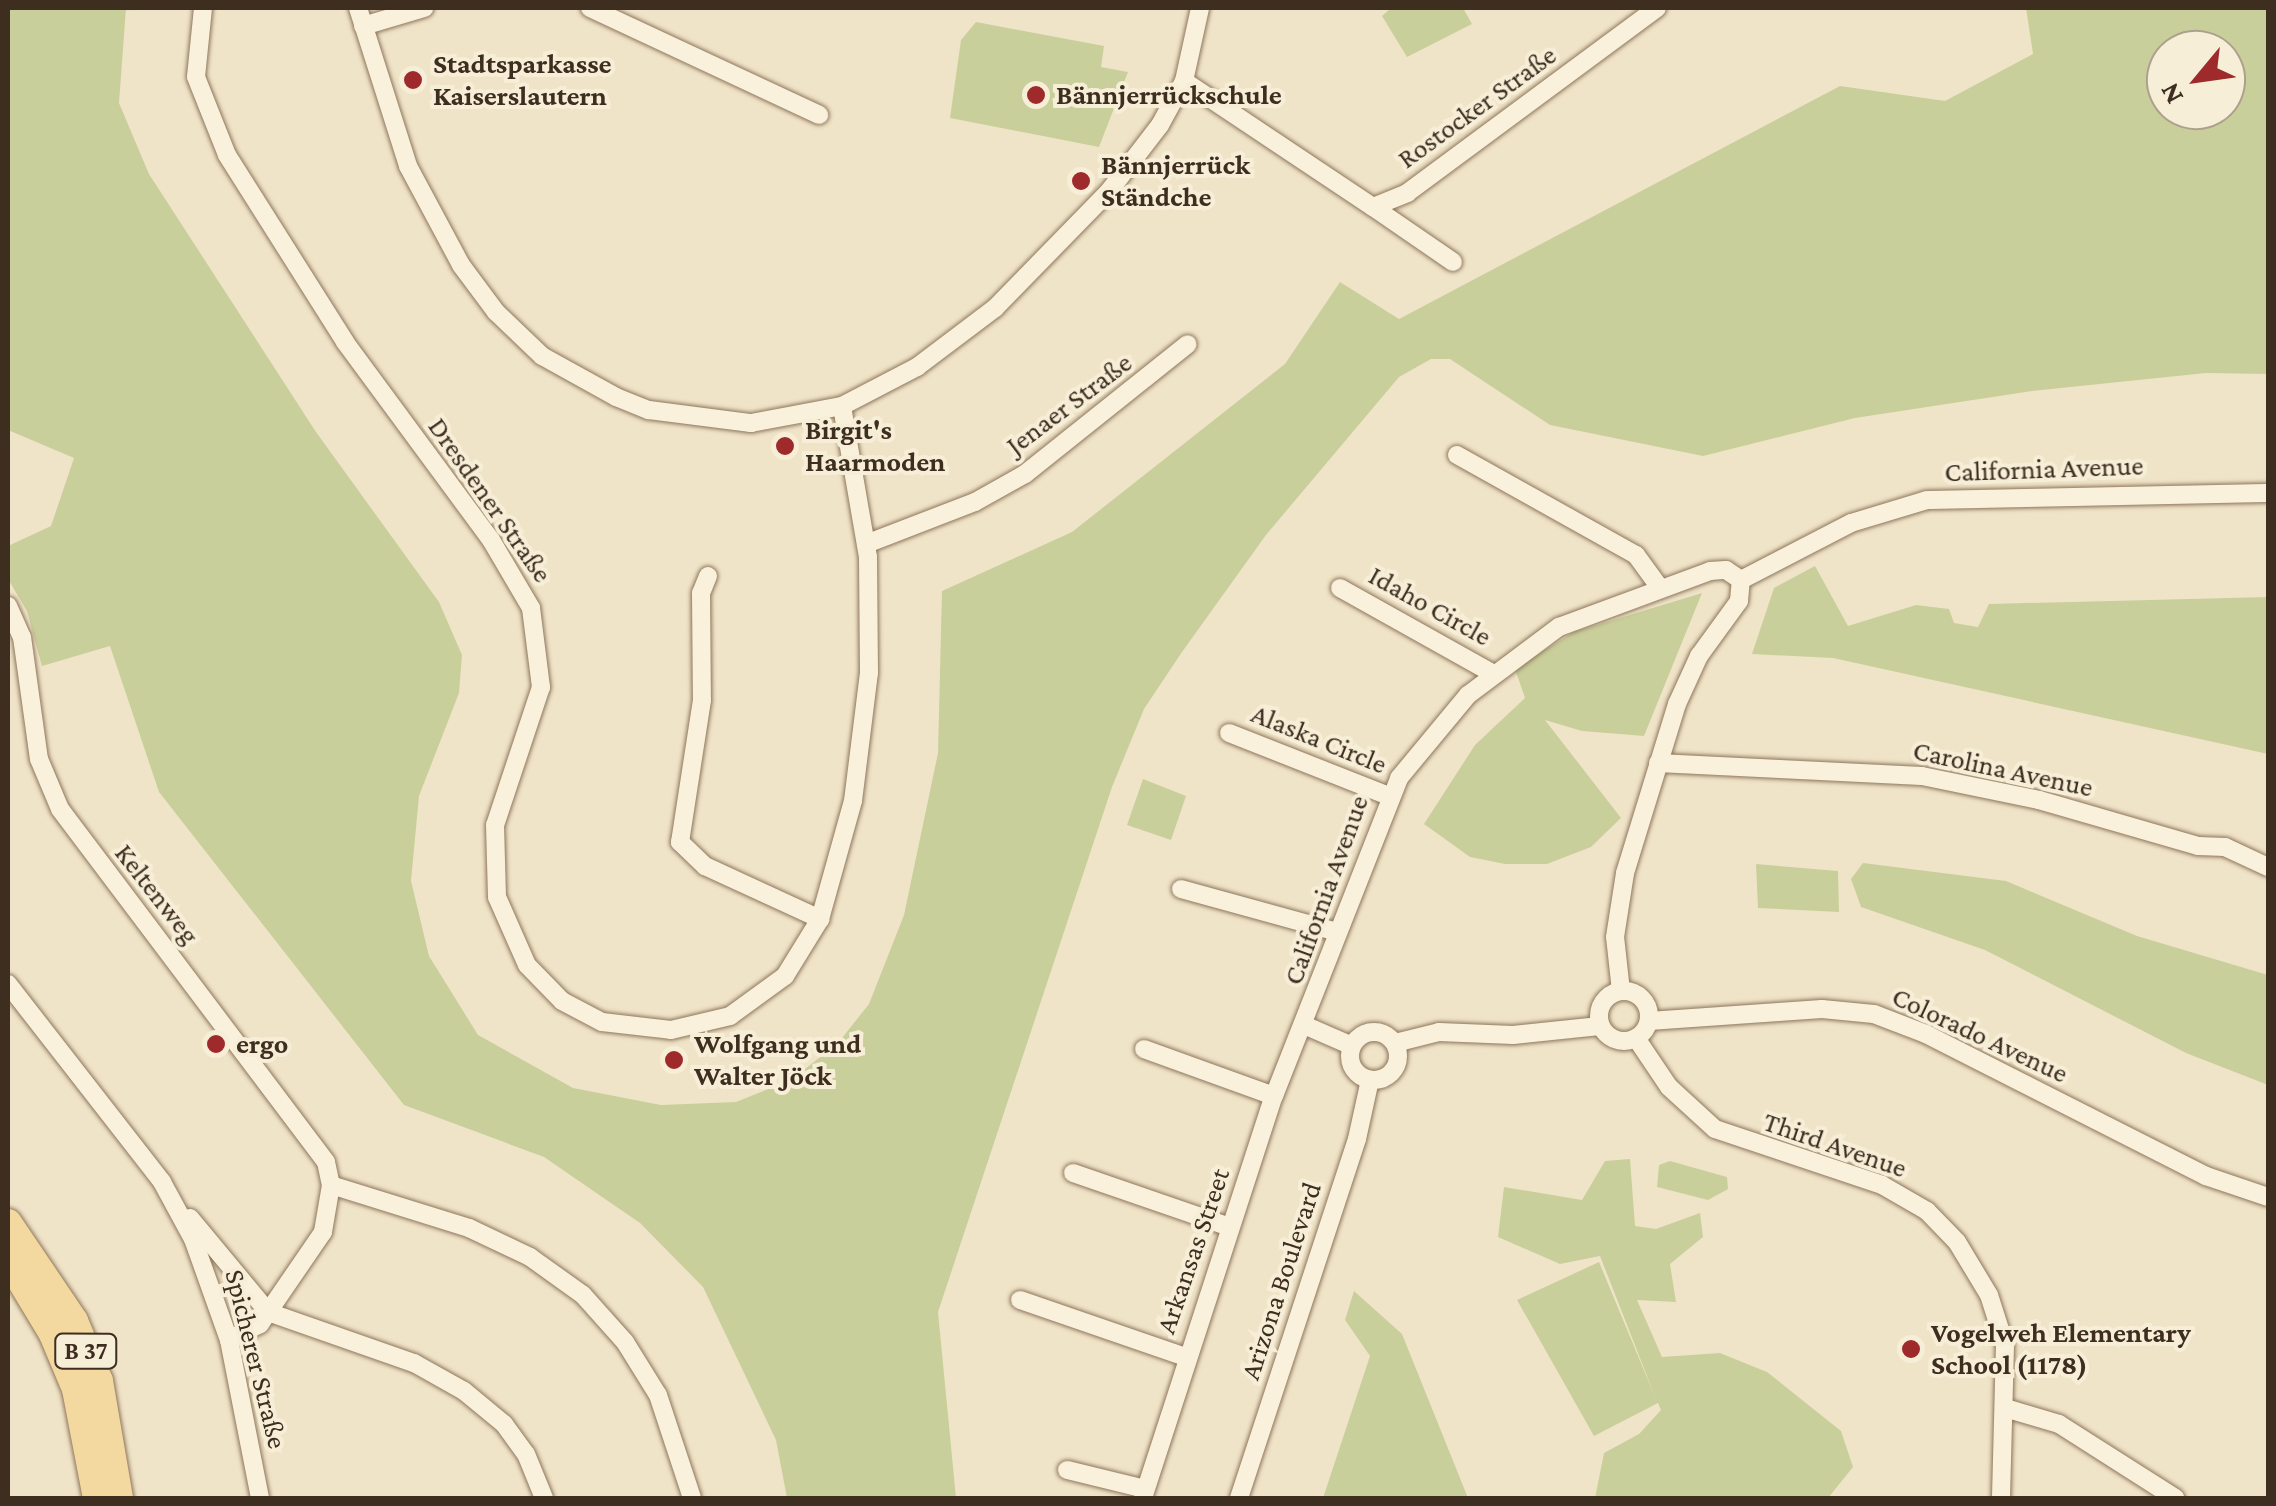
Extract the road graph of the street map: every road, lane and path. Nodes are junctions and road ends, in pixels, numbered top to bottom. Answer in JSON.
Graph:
{"nodes":[{"id":1,"x":202,"y":8,"type":"edge"},
{"id":2,"x":424,"y":8,"type":"edge"},
{"id":3,"x":590,"y":8,"type":"edge"},
{"id":4,"x":1200,"y":8,"type":"edge"},
{"id":5,"x":1657,"y":8,"type":"edge"},
{"id":6,"x":360,"y":17,"type":"edge"},
{"id":7,"x":1184,"y":81,"type":"junction"},
{"id":8,"x":819,"y":115,"type":"dead end"},
{"id":9,"x":1372,"y":207,"type":"junction"},
{"id":10,"x":1453,"y":262,"type":"dead end"},
{"id":11,"x":1188,"y":344,"type":"dead end"},
{"id":12,"x":842,"y":406,"type":"junction"},
{"id":13,"x":1457,"y":455,"type":"dead end"},
{"id":14,"x":2268,"y":492,"type":"edge"},
{"id":15,"x":866,"y":544,"type":"junction"},
{"id":16,"x":708,"y":576,"type":"dead end"},
{"id":17,"x":1741,"y":580,"type":"junction"},
{"id":18,"x":1340,"y":588,"type":"dead end"},
{"id":19,"x":1659,"y":588,"type":"junction"},
{"id":20,"x":8,"y":606,"type":"edge"},
{"id":21,"x":1492,"y":674,"type":"junction"},
{"id":22,"x":1229,"y":733,"type":"dead end"},
{"id":23,"x":1658,"y":763,"type":"junction"},
{"id":24,"x":1389,"y":796,"type":"junction"},
{"id":25,"x":2268,"y":867,"type":"edge"},
{"id":26,"x":1181,"y":889,"type":"dead end"},
{"id":27,"x":820,"y":919,"type":"junction"},
{"id":28,"x":1337,"y":932,"type":"junction"},
{"id":29,"x":8,"y":984,"type":"edge"},
{"id":30,"x":1621,"y":991,"type":"junction"},
{"id":31,"x":1649,"y":1021,"type":"junction"},
{"id":32,"x":1304,"y":1024,"type":"junction"},
{"id":33,"x":1600,"y":1026,"type":"junction"},
{"id":34,"x":1636,"y":1038,"type":"junction"},
{"id":35,"x":1395,"y":1043,"type":"junction"},
{"id":36,"x":1352,"y":1046,"type":"junction"},
{"id":37,"x":1144,"y":1050,"type":"dead end"},
{"id":38,"x":1370,"y":1080,"type":"junction"},
{"id":39,"x":1274,"y":1096,"type":"junction"},
{"id":40,"x":1073,"y":1173,"type":"dead end"},
{"id":41,"x":162,"y":1182,"type":"junction"},
{"id":42,"x":331,"y":1185,"type":"junction"},
{"id":43,"x":2268,"y":1197,"type":"edge"},
{"id":44,"x":8,"y":1224,"type":"edge"},
{"id":45,"x":1230,"y":1227,"type":"junction"},
{"id":46,"x":8,"y":1260,"type":"edge"},
{"id":47,"x":1020,"y":1300,"type":"dead end"},
{"id":48,"x":268,"y":1312,"type":"junction"},
{"id":49,"x":229,"y":1340,"type":"junction"},
{"id":50,"x":1186,"y":1357,"type":"junction"},
{"id":51,"x":2005,"y":1408,"type":"junction"},
{"id":52,"x":1067,"y":1470,"type":"dead end"},
{"id":53,"x":1144,"y":1494,"type":"edge"},
{"id":54,"x":97,"y":1498,"type":"edge"},
{"id":55,"x":119,"y":1498,"type":"edge"},
{"id":56,"x":260,"y":1498,"type":"edge"},
{"id":57,"x":544,"y":1498,"type":"edge"},
{"id":58,"x":692,"y":1498,"type":"edge"},
{"id":59,"x":1239,"y":1498,"type":"edge"},
{"id":60,"x":2001,"y":1498,"type":"edge"},
{"id":61,"x":2175,"y":1498,"type":"edge"}],
"edges":[{"from":1,"to":27,"type":"street","name":"Dresdener Straße"},
{"from":2,"to":6,"type":"street"},
{"from":3,"to":8,"type":"street"},
{"from":4,"to":7,"type":"street"},
{"from":5,"to":9,"type":"street","name":"Rostocker Straße"},
{"from":6,"to":12,"type":"street"},
{"from":7,"to":9,"type":"street"},
{"from":7,"to":12,"type":"street"},
{"from":9,"to":10,"type":"street"},
{"from":11,"to":15,"type":"street","name":"Jenaer Straße"},
{"from":12,"to":15,"type":"street","name":"Dresdener Straße"},
{"from":13,"to":19,"type":"street"},
{"from":14,"to":17,"type":"street","name":"California Avenue"},
{"from":15,"to":27,"type":"street","name":"Dresdener Straße"},
{"from":16,"to":27,"type":"street"},
{"from":17,"to":19,"type":"street","name":"California Avenue"},
{"from":17,"to":23,"type":"street"},
{"from":18,"to":21,"type":"street","name":"Idaho Circle"},
{"from":19,"to":21,"type":"street","name":"California Avenue"},
{"from":20,"to":42,"type":"street","name":"Keltenweg"},
{"from":21,"to":24,"type":"street","name":"California Avenue"},
{"from":22,"to":24,"type":"street","name":"Alaska Circle"},
{"from":23,"to":25,"type":"street","name":"Carolina Avenue"},
{"from":23,"to":30,"type":"street"},
{"from":24,"to":28,"type":"street","name":"California Avenue"},
{"from":26,"to":28,"type":"street"},
{"from":28,"to":32,"type":"street","name":"California Avenue"},
{"from":29,"to":41,"type":"street","name":"Spicherer Straße"},
{"from":30,"to":31,"type":"street"},
{"from":30,"to":33,"type":"street"},
{"from":31,"to":34,"type":"street"},
{"from":31,"to":43,"type":"street","name":"Colorado Avenue"},
{"from":32,"to":36,"type":"street"},
{"from":32,"to":39,"type":"street","name":"Arkansas Street"},
{"from":33,"to":34,"type":"street"},
{"from":33,"to":35,"type":"street"},
{"from":34,"to":51,"type":"street","name":"Third Avenue"},
{"from":35,"to":36,"type":"street"},
{"from":35,"to":38,"type":"street"},
{"from":36,"to":38,"type":"street"},
{"from":37,"to":39,"type":"street"},
{"from":38,"to":59,"type":"street","name":"Arizona Boulevard"},
{"from":39,"to":45,"type":"street","name":"Arkansas Street"},
{"from":40,"to":45,"type":"street"},
{"from":41,"to":48,"type":"street","name":"Spicherer Straße"},
{"from":41,"to":49,"type":"street","name":"Spicherer Straße"},
{"from":42,"to":48,"type":"street"},
{"from":42,"to":58,"type":"street"},
{"from":44,"to":55,"type":"main road","number":"B 37"},
{"from":45,"to":50,"type":"street","name":"Arkansas Street"},
{"from":46,"to":54,"type":"main road","number":"B 37"},
{"from":47,"to":50,"type":"street"},
{"from":48,"to":49,"type":"street"},
{"from":48,"to":57,"type":"street"},
{"from":49,"to":56,"type":"street","name":"Spicherer Straße"},
{"from":50,"to":53,"type":"street","name":"Arkansas Street"},
{"from":51,"to":60,"type":"street","name":"Third Avenue"},
{"from":51,"to":61,"type":"street"},
{"from":52,"to":53,"type":"street"}]}
